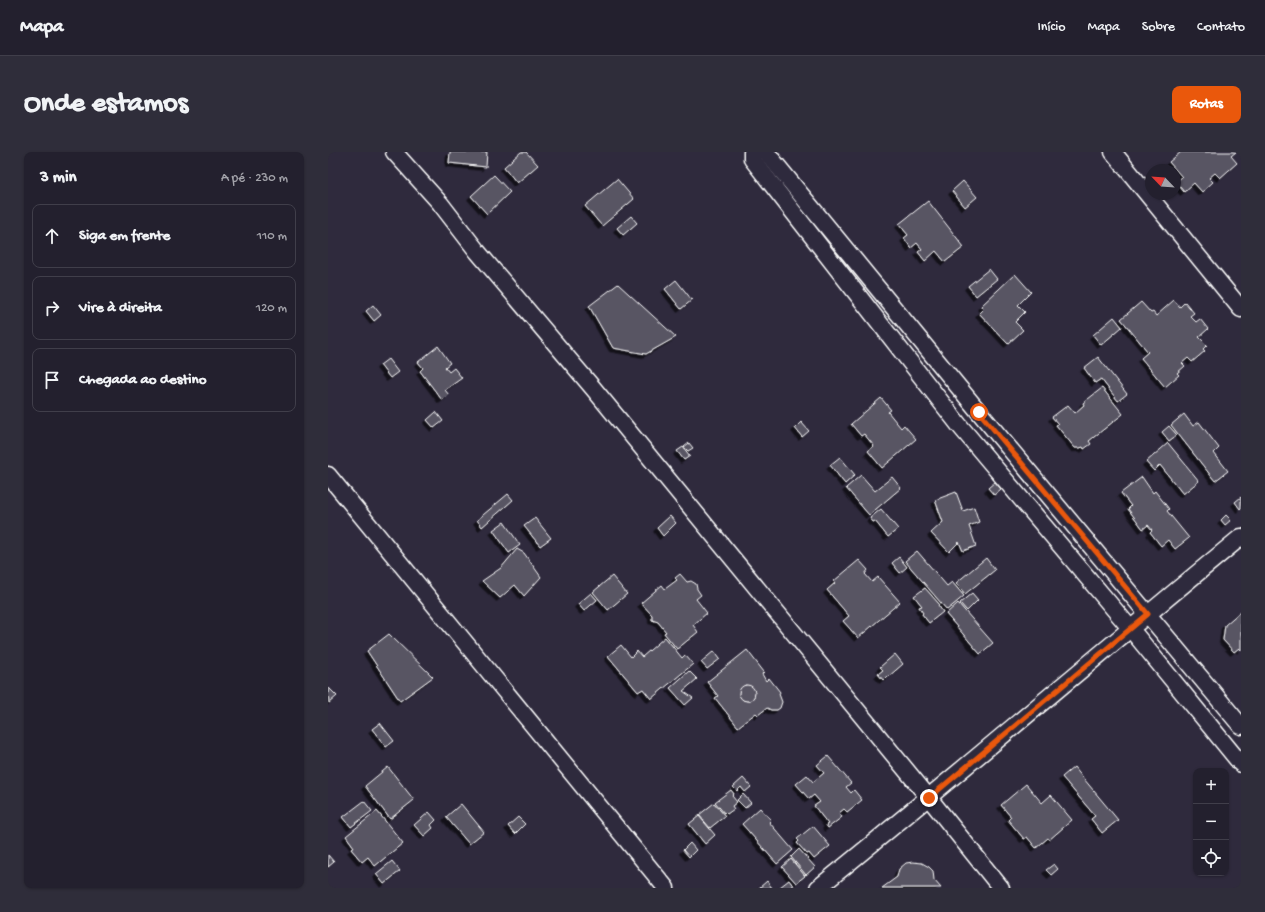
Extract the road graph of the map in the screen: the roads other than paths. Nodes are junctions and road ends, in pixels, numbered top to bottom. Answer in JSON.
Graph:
{"nodes":[{"id":1,"x":394,"y":152,"type":"edge"},
{"id":2,"x":752,"y":152,"type":"edge"},
{"id":3,"x":766,"y":152,"type":"edge"},
{"id":4,"x":1113,"y":152,"type":"edge"},
{"id":5,"x":1241,"y":309,"type":"edge"},
{"id":6,"x":979,"y":412,"type":"junction"},
{"id":7,"x":959,"y":425,"type":"junction"},
{"id":8,"x":328,"y":475,"type":"edge"},
{"id":9,"x":1241,"y":537,"type":"edge"},
{"id":10,"x":1148,"y":614,"type":"junction"},
{"id":11,"x":1130,"y":628,"type":"junction"},
{"id":12,"x":1241,"y":726,"type":"edge"},
{"id":13,"x":1241,"y":764,"type":"edge"},
{"id":14,"x":929,"y":798,"type":"junction"},
{"id":15,"x":666,"y":888,"type":"edge"},
{"id":16,"x":818,"y":888,"type":"edge"},
{"id":17,"x":1001,"y":888,"type":"edge"}],
"edges":[{"from":1,"to":14,"type":"street"},
{"from":2,"to":7,"type":"street"},
{"from":3,"to":6,"type":"street"},
{"from":4,"to":5,"type":"street"},
{"from":6,"to":7,"type":"street"},
{"from":6,"to":10,"type":"street"},
{"from":7,"to":11,"type":"street"},
{"from":8,"to":15,"type":"street"},
{"from":9,"to":10,"type":"street"},
{"from":10,"to":11,"type":"street"},
{"from":10,"to":12,"type":"street"},
{"from":11,"to":13,"type":"street"},
{"from":11,"to":14,"type":"street"},
{"from":14,"to":16,"type":"street"},
{"from":14,"to":17,"type":"street"}]}
